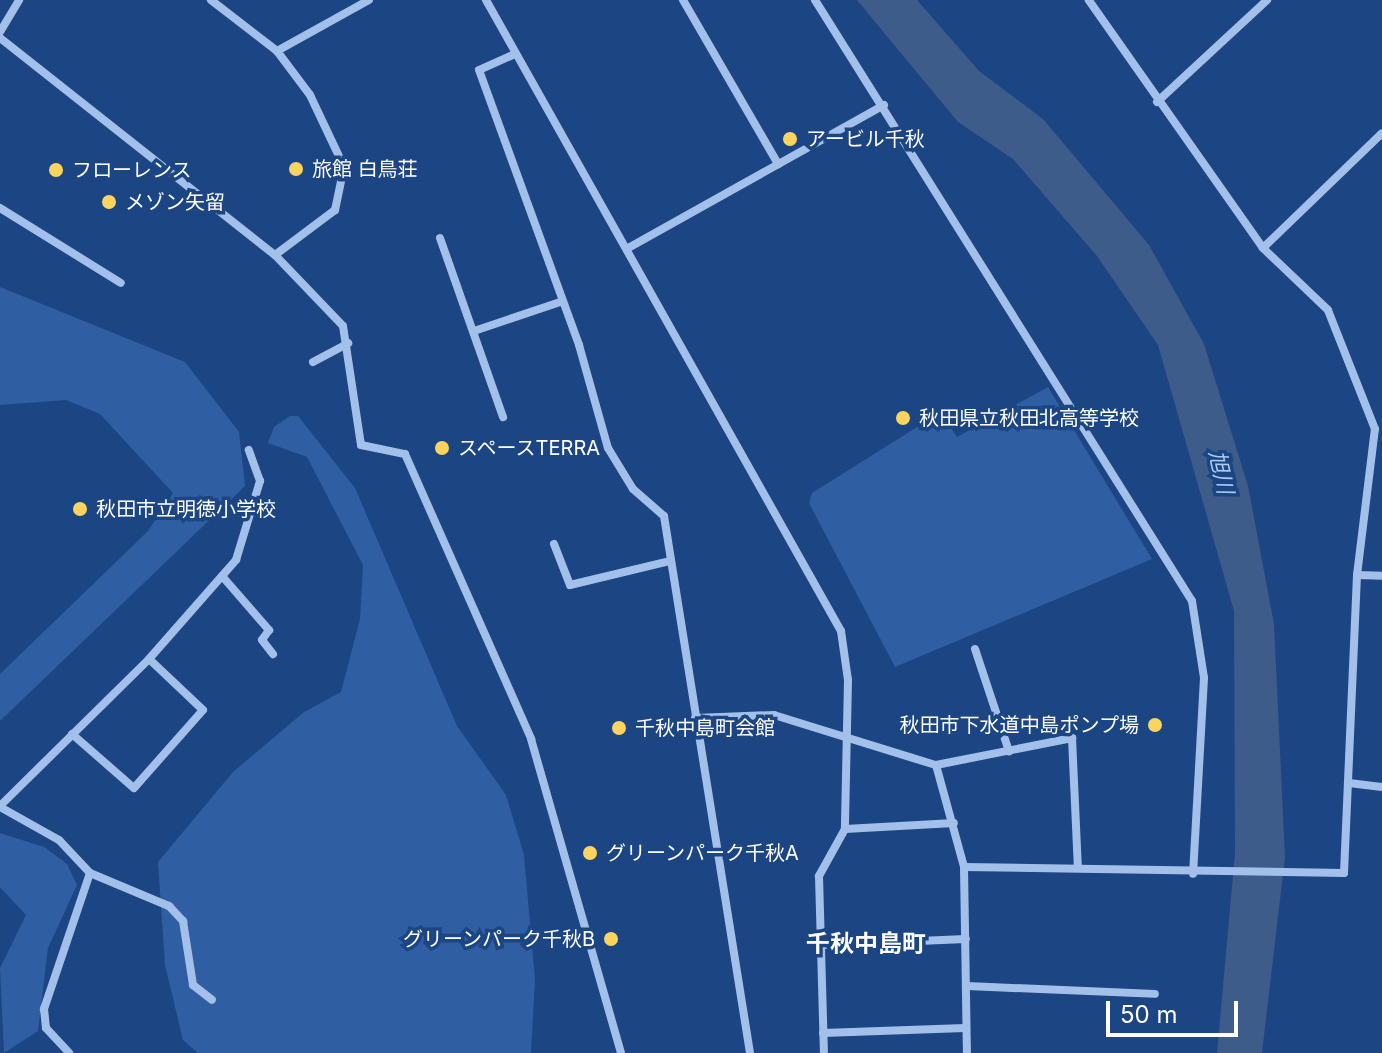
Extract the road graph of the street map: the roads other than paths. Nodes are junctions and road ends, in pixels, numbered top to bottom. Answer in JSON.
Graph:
{"nodes":[{"id":1,"x":19,"y":0,"type":"edge"},
{"id":2,"x":211,"y":0,"type":"edge"},
{"id":3,"x":369,"y":0,"type":"edge"},
{"id":4,"x":486,"y":0,"type":"edge"},
{"id":5,"x":683,"y":0,"type":"edge"},
{"id":6,"x":815,"y":0,"type":"edge"},
{"id":7,"x":1089,"y":0,"type":"edge"},
{"id":8,"x":1267,"y":0,"type":"edge"},
{"id":9,"x":0,"y":32,"type":"edge"},
{"id":10,"x":0,"y":38,"type":"edge"},
{"id":11,"x":277,"y":51,"type":"junction"},
{"id":12,"x":515,"y":54,"type":"junction"},
{"id":13,"x":1157,"y":102,"type":"junction"},
{"id":14,"x":884,"y":105,"type":"junction"},
{"id":15,"x":1382,"y":133,"type":"edge"},
{"id":16,"x":778,"y":164,"type":"junction"},
{"id":17,"x":0,"y":208,"type":"edge"},
{"id":18,"x":440,"y":238,"type":"dead end"},
{"id":19,"x":630,"y":247,"type":"junction"},
{"id":20,"x":1263,"y":248,"type":"junction"},
{"id":21,"x":275,"y":255,"type":"junction"},
{"id":22,"x":121,"y":283,"type":"dead end"},
{"id":23,"x":560,"y":302,"type":"junction"},
{"id":24,"x":474,"y":331,"type":"junction"},
{"id":25,"x":348,"y":343,"type":"junction"},
{"id":26,"x":313,"y":362,"type":"dead end"},
{"id":27,"x":503,"y":417,"type":"dead end"},
{"id":28,"x":249,"y":450,"type":"dead end"},
{"id":29,"x":1378,"y":480,"type":"edge"},
{"id":30,"x":554,"y":544,"type":"dead end"},
{"id":31,"x":666,"y":562,"type":"junction"},
{"id":32,"x":1357,"y":575,"type":"junction"},
{"id":33,"x":222,"y":576,"type":"junction"},
{"id":34,"x":1382,"y":576,"type":"edge"},
{"id":35,"x":975,"y":649,"type":"dead end"},
{"id":36,"x":273,"y":654,"type":"dead end"},
{"id":37,"x":149,"y":659,"type":"junction"},
{"id":38,"x":695,"y":718,"type":"junction"},
{"id":39,"x":72,"y":734,"type":"junction"},
{"id":40,"x":847,"y":740,"type":"junction"},
{"id":41,"x":1009,"y":751,"type":"junction"},
{"id":42,"x":936,"y":765,"type":"junction"},
{"id":43,"x":1349,"y":783,"type":"junction"},
{"id":44,"x":1382,"y":787,"type":"edge"},
{"id":45,"x":0,"y":806,"type":"edge"},
{"id":46,"x":954,"y":823,"type":"junction"},
{"id":47,"x":845,"y":829,"type":"junction"},
{"id":48,"x":964,"y":867,"type":"junction"},
{"id":49,"x":1078,"y":868,"type":"junction"},
{"id":50,"x":90,"y":873,"type":"junction"},
{"id":51,"x":1193,"y":874,"type":"junction"},
{"id":52,"x":966,"y":939,"type":"junction"},
{"id":53,"x":823,"y":945,"type":"junction"},
{"id":54,"x":967,"y":986,"type":"junction"},
{"id":55,"x":1155,"y":994,"type":"dead end"},
{"id":56,"x":212,"y":1000,"type":"dead end"},
{"id":57,"x":965,"y":1028,"type":"junction"},
{"id":58,"x":823,"y":1033,"type":"junction"},
{"id":59,"x":69,"y":1053,"type":"edge"},
{"id":60,"x":621,"y":1053,"type":"edge"},
{"id":61,"x":750,"y":1053,"type":"edge"},
{"id":62,"x":824,"y":1053,"type":"edge"},
{"id":63,"x":967,"y":1053,"type":"edge"}],
"edges":[{"from":1,"to":9,"type":"street"},
{"from":2,"to":11,"type":"street"},
{"from":3,"to":11,"type":"street"},
{"from":4,"to":12,"type":"street"},
{"from":5,"to":16,"type":"street"},
{"from":6,"to":14,"type":"street"},
{"from":7,"to":13,"type":"street"},
{"from":8,"to":13,"type":"street"},
{"from":10,"to":21,"type":"street"},
{"from":11,"to":21,"type":"street"},
{"from":12,"to":19,"type":"street"},
{"from":12,"to":23,"type":"street"},
{"from":13,"to":20,"type":"street"},
{"from":14,"to":16,"type":"street"},
{"from":14,"to":51,"type":"street"},
{"from":15,"to":20,"type":"street"},
{"from":16,"to":19,"type":"street"},
{"from":17,"to":22,"type":"street"},
{"from":18,"to":24,"type":"street"},
{"from":19,"to":40,"type":"street"},
{"from":20,"to":29,"type":"street"},
{"from":21,"to":25,"type":"street"},
{"from":23,"to":24,"type":"street"},
{"from":23,"to":31,"type":"street"},
{"from":24,"to":27,"type":"street"},
{"from":25,"to":26,"type":"street"},
{"from":25,"to":60,"type":"street"},
{"from":28,"to":33,"type":"street"},
{"from":29,"to":32,"type":"street"},
{"from":30,"to":31,"type":"street"},
{"from":31,"to":38,"type":"street"},
{"from":32,"to":34,"type":"street"},
{"from":32,"to":43,"type":"street"},
{"from":33,"to":36,"type":"street"},
{"from":33,"to":37,"type":"street"},
{"from":35,"to":41,"type":"street"},
{"from":37,"to":39,"type":"street"},
{"from":37,"to":39,"type":"street"},
{"from":38,"to":40,"type":"street"},
{"from":38,"to":61,"type":"street"},
{"from":39,"to":45,"type":"street"},
{"from":40,"to":42,"type":"street"},
{"from":40,"to":47,"type":"street"},
{"from":41,"to":42,"type":"street"},
{"from":41,"to":49,"type":"street"},
{"from":42,"to":46,"type":"street"},
{"from":43,"to":44,"type":"street"},
{"from":43,"to":51,"type":"street"},
{"from":45,"to":50,"type":"street"},
{"from":46,"to":47,"type":"street"},
{"from":46,"to":48,"type":"street"},
{"from":47,"to":53,"type":"street"},
{"from":48,"to":49,"type":"street"},
{"from":48,"to":52,"type":"street"},
{"from":49,"to":51,"type":"street"},
{"from":50,"to":56,"type":"street"},
{"from":50,"to":59,"type":"street"},
{"from":52,"to":53,"type":"street"},
{"from":52,"to":54,"type":"street"},
{"from":53,"to":58,"type":"street"},
{"from":54,"to":55,"type":"street"},
{"from":54,"to":57,"type":"street"},
{"from":57,"to":58,"type":"street"},
{"from":57,"to":63,"type":"street"},
{"from":58,"to":62,"type":"street"}]}
